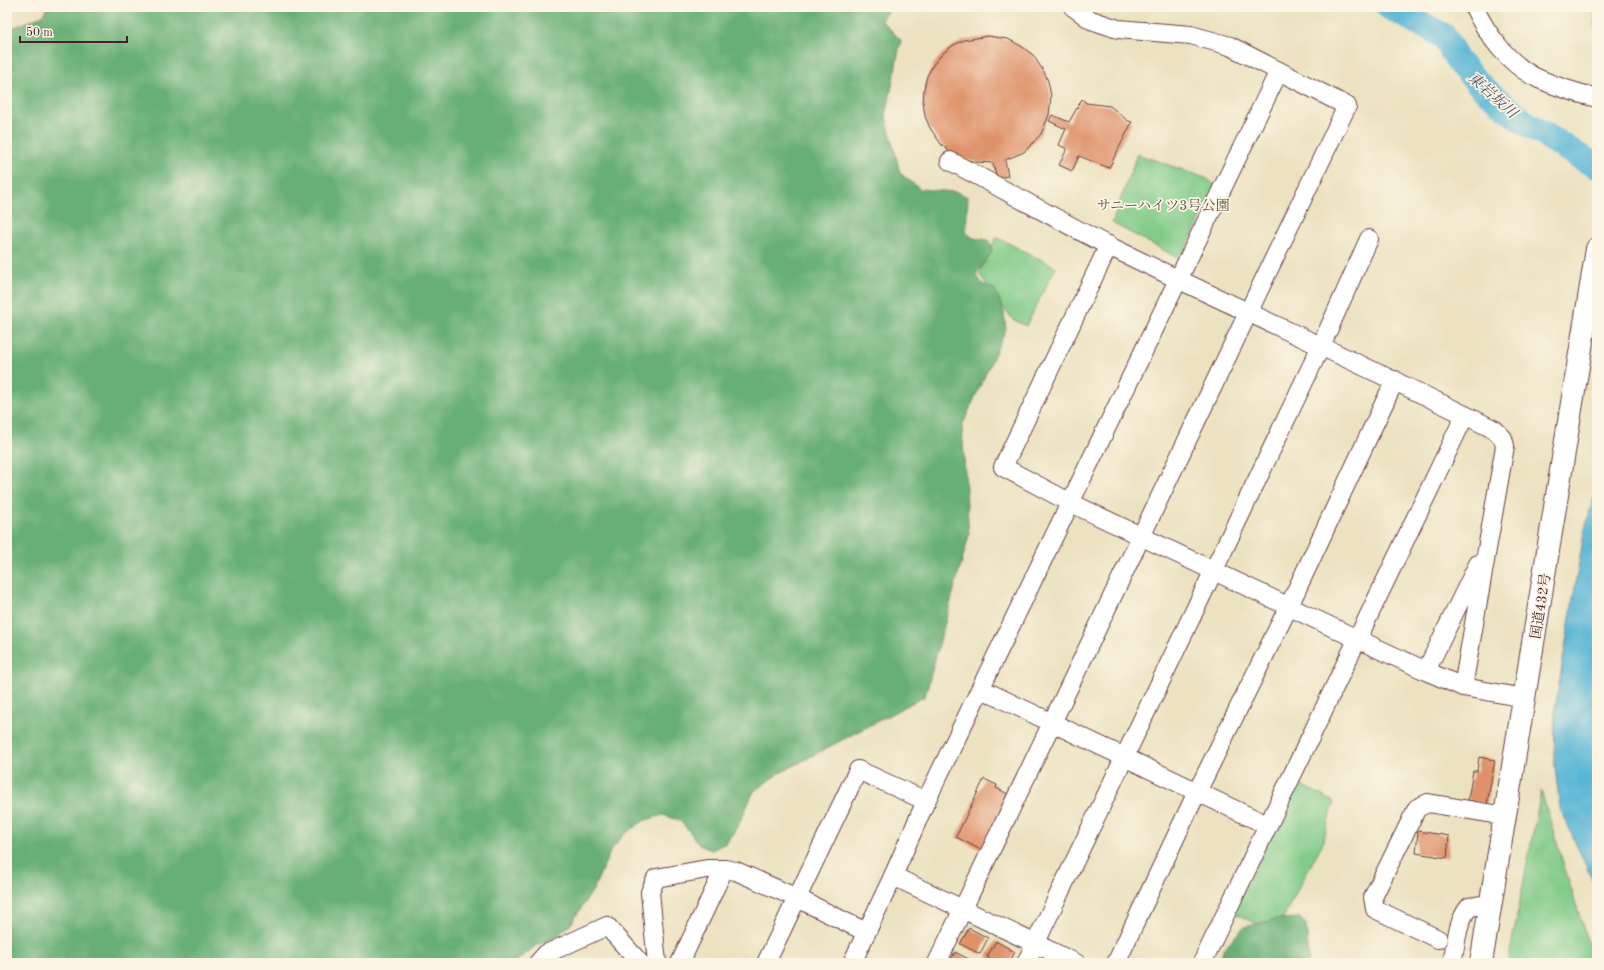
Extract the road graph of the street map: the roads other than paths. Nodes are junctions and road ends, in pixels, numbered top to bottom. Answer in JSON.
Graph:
{"nodes":[{"id":1,"x":1073,"y":7,"type":"edge"},
{"id":2,"x":1474,"y":7,"type":"edge"},
{"id":3,"x":1279,"y":71,"type":"junction"},
{"id":4,"x":1597,"y":98,"type":"edge"},
{"id":5,"x":950,"y":161,"type":"dead end"},
{"id":6,"x":1369,"y":239,"type":"dead end"},
{"id":7,"x":1109,"y":246,"type":"junction"},
{"id":8,"x":1597,"y":249,"type":"edge"},
{"id":9,"x":1178,"y":278,"type":"junction"},
{"id":10,"x":1248,"y":312,"type":"junction"},
{"id":11,"x":1321,"y":346,"type":"junction"},
{"id":12,"x":1395,"y":380,"type":"junction"},
{"id":13,"x":1465,"y":415,"type":"junction"},
{"id":14,"x":1071,"y":502,"type":"junction"},
{"id":15,"x":1142,"y":536,"type":"junction"},
{"id":16,"x":1487,"y":545,"type":"junction"},
{"id":17,"x":1214,"y":570,"type":"junction"},
{"id":18,"x":1289,"y":606,"type":"junction"},
{"id":19,"x":1357,"y":639,"type":"junction"},
{"id":20,"x":1426,"y":671,"type":"junction"},
{"id":21,"x":1463,"y":687,"type":"junction"},
{"id":22,"x":981,"y":689,"type":"junction"},
{"id":23,"x":1525,"y":698,"type":"junction"},
{"id":24,"x":1052,"y":723,"type":"junction"},
{"id":25,"x":1125,"y":758,"type":"junction"},
{"id":26,"x":1197,"y":792,"type":"junction"},
{"id":27,"x":926,"y":801,"type":"junction"},
{"id":28,"x":1505,"y":816,"type":"junction"},
{"id":29,"x":1268,"y":825,"type":"junction"},
{"id":30,"x":724,"y":868,"type":"junction"},
{"id":31,"x":893,"y":876,"type":"junction"},
{"id":32,"x":797,"y":898,"type":"junction"},
{"id":33,"x":1490,"y":904,"type":"junction"},
{"id":34,"x":962,"y":910,"type":"junction"},
{"id":35,"x":866,"y":932,"type":"junction"},
{"id":36,"x":1438,"y":940,"type":"dead end"},
{"id":37,"x":1035,"y":943,"type":"junction"},
{"id":38,"x":538,"y":963,"type":"edge"},
{"id":39,"x":640,"y":963,"type":"edge"},
{"id":40,"x":657,"y":963,"type":"edge"},
{"id":41,"x":680,"y":963,"type":"edge"},
{"id":42,"x":766,"y":963,"type":"edge"},
{"id":43,"x":852,"y":963,"type":"edge"},
{"id":44,"x":937,"y":963,"type":"edge"},
{"id":45,"x":1026,"y":963,"type":"edge"},
{"id":46,"x":1076,"y":963,"type":"edge"},
{"id":47,"x":1116,"y":963,"type":"edge"},
{"id":48,"x":1202,"y":963,"type":"edge"},
{"id":49,"x":1452,"y":963,"type":"edge"},
{"id":50,"x":1481,"y":963,"type":"edge"}],
"edges":[{"from":1,"to":3,"type":"street"},
{"from":2,"to":4,"type":"street"},
{"from":3,"to":9,"type":"street"},
{"from":3,"to":10,"type":"street"},
{"from":5,"to":7,"type":"street"},
{"from":6,"to":11,"type":"street"},
{"from":7,"to":9,"type":"street"},
{"from":7,"to":14,"type":"street"},
{"from":8,"to":23,"type":"highway","name":"国道432号"},
{"from":9,"to":10,"type":"street"},
{"from":9,"to":14,"type":"street"},
{"from":10,"to":11,"type":"street"},
{"from":10,"to":15,"type":"street"},
{"from":11,"to":12,"type":"street"},
{"from":11,"to":17,"type":"street"},
{"from":12,"to":13,"type":"street"},
{"from":12,"to":18,"type":"street"},
{"from":13,"to":16,"type":"street"},
{"from":13,"to":19,"type":"street"},
{"from":14,"to":15,"type":"street"},
{"from":14,"to":22,"type":"street"},
{"from":15,"to":17,"type":"street"},
{"from":15,"to":24,"type":"street"},
{"from":16,"to":20,"type":"street"},
{"from":16,"to":21,"type":"street"},
{"from":17,"to":18,"type":"street"},
{"from":17,"to":25,"type":"street"},
{"from":18,"to":19,"type":"street"},
{"from":18,"to":26,"type":"street"},
{"from":19,"to":20,"type":"street"},
{"from":19,"to":29,"type":"street"},
{"from":20,"to":21,"type":"street"},
{"from":21,"to":23,"type":"street"},
{"from":22,"to":24,"type":"street"},
{"from":22,"to":27,"type":"street"},
{"from":23,"to":28,"type":"highway","name":"国道432号"},
{"from":24,"to":25,"type":"street"},
{"from":24,"to":34,"type":"street"},
{"from":25,"to":26,"type":"street"},
{"from":25,"to":37,"type":"street"},
{"from":26,"to":29,"type":"street"},
{"from":26,"to":47,"type":"street"},
{"from":27,"to":31,"type":"street"},
{"from":27,"to":32,"type":"street"},
{"from":28,"to":33,"type":"highway","name":"国道432号"},
{"from":28,"to":36,"type":"street"},
{"from":29,"to":48,"type":"street"},
{"from":30,"to":32,"type":"street"},
{"from":30,"to":40,"type":"street"},
{"from":30,"to":41,"type":"street"},
{"from":31,"to":34,"type":"street"},
{"from":31,"to":35,"type":"street"},
{"from":32,"to":35,"type":"street"},
{"from":32,"to":42,"type":"street"},
{"from":33,"to":49,"type":"street"},
{"from":33,"to":50,"type":"highway","name":"国道432号"},
{"from":34,"to":37,"type":"street"},
{"from":34,"to":44,"type":"street"},
{"from":35,"to":43,"type":"street"},
{"from":37,"to":45,"type":"street"},
{"from":37,"to":46,"type":"street"},
{"from":38,"to":39,"type":"street"}]}
